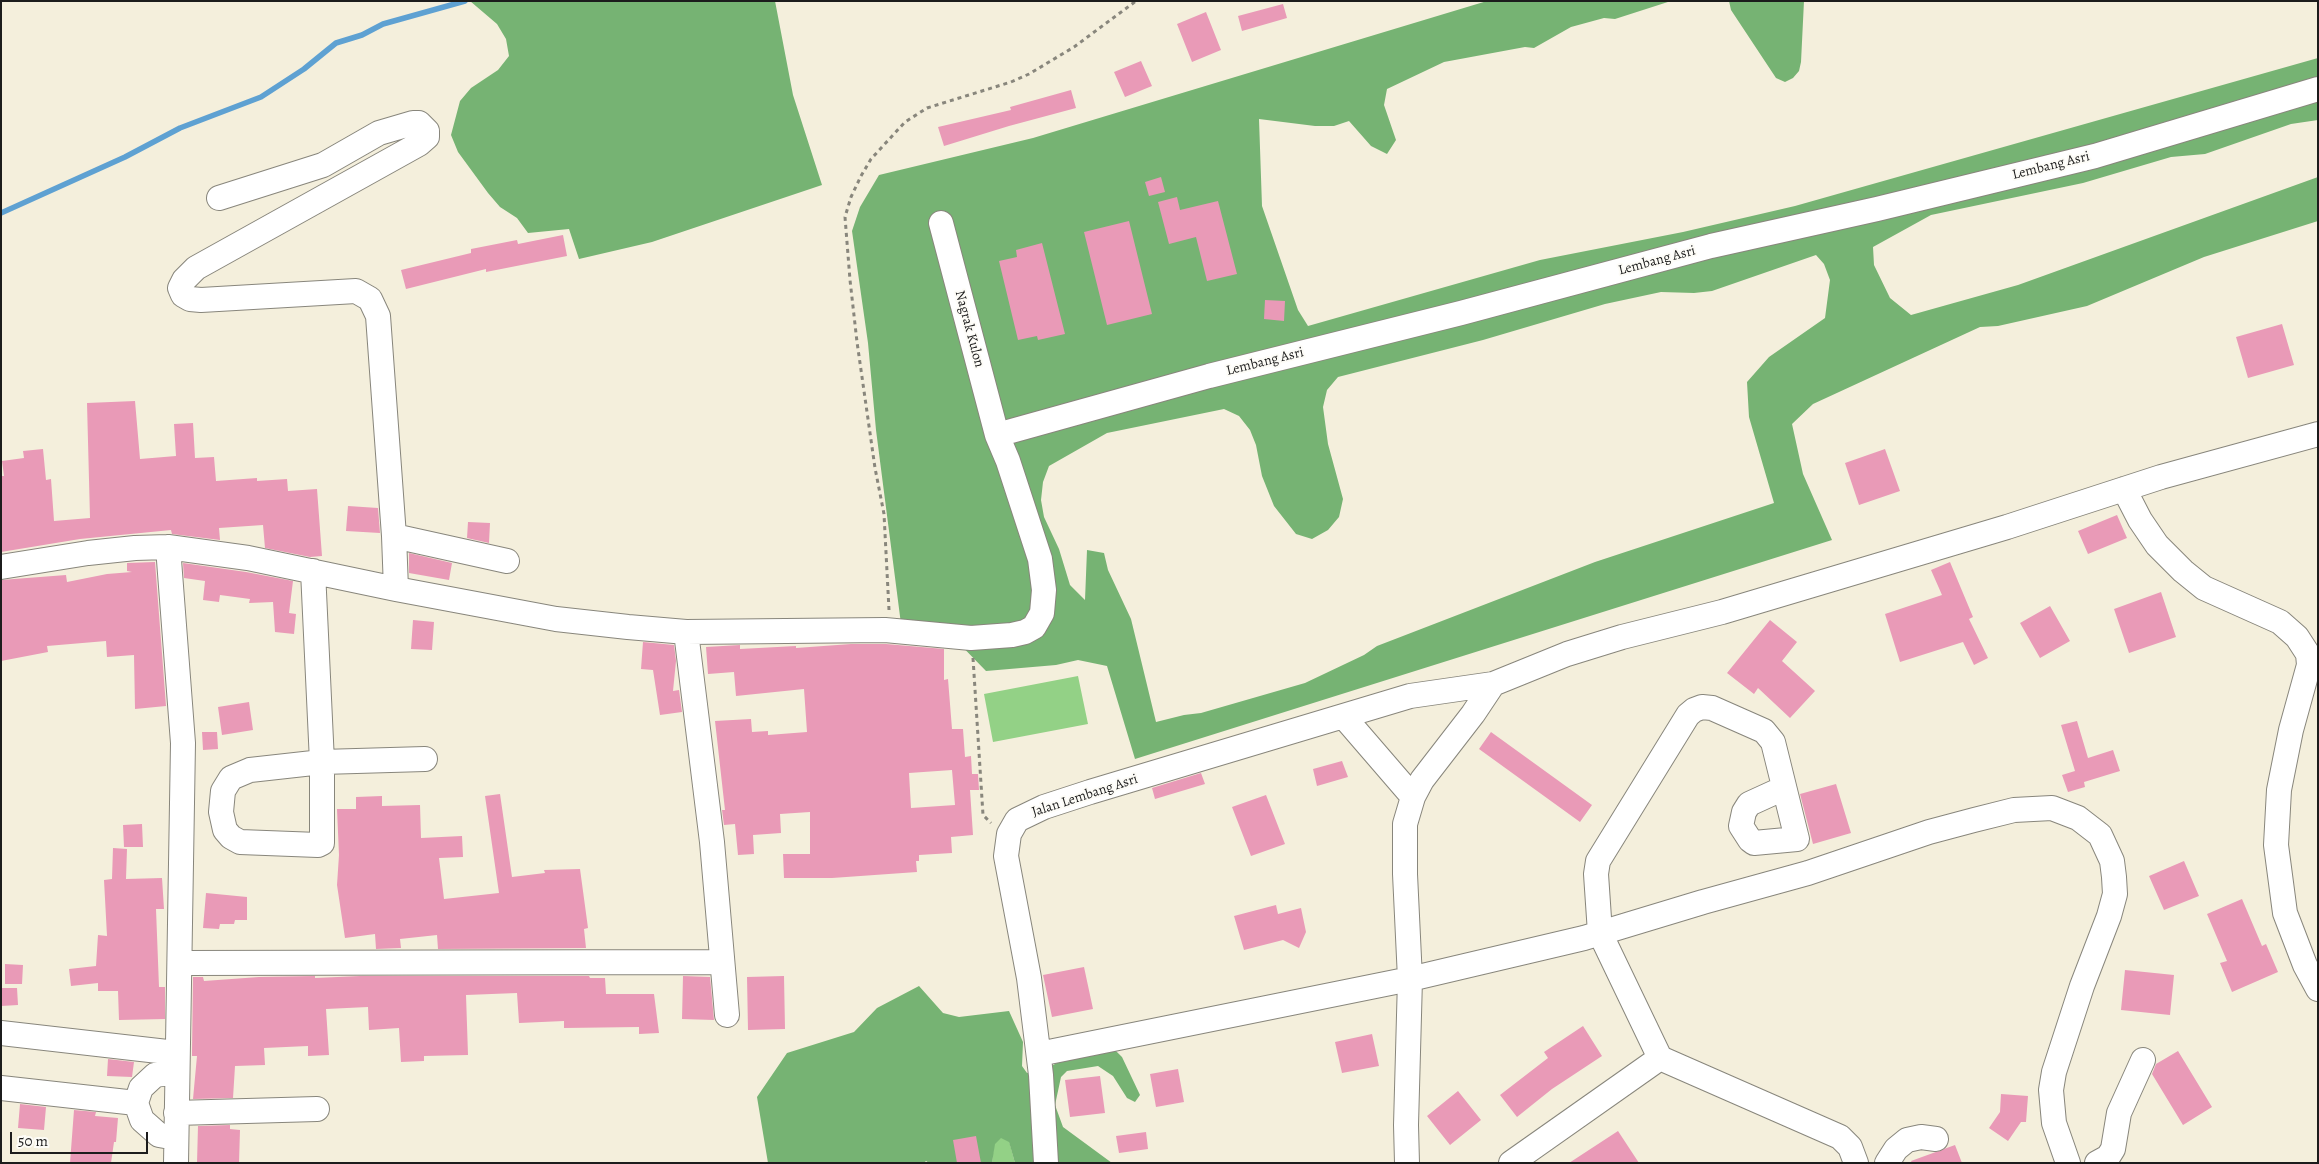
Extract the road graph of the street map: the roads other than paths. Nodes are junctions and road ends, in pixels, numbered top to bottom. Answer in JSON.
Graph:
{"nodes":[{"id":1,"x":2318,"y":89,"type":"edge"},
{"id":2,"x":219,"y":198,"type":"dead end"},
{"id":3,"x":941,"y":223,"type":"dead end"},
{"id":4,"x":2318,"y":434,"type":"edge"},
{"id":5,"x":997,"y":435,"type":"junction"},
{"id":6,"x":2124,"y":489,"type":"junction"},
{"id":7,"x":394,"y":536,"type":"junction"},
{"id":8,"x":168,"y":547,"type":"junction"},
{"id":9,"x":507,"y":561,"type":"dead end"},
{"id":10,"x":1,"y":567,"type":"edge"},
{"id":11,"x":313,"y":571,"type":"junction"},
{"id":12,"x":396,"y":590,"type":"junction"},
{"id":13,"x":686,"y":632,"type":"junction"},
{"id":14,"x":1493,"y":684,"type":"junction"},
{"id":15,"x":1344,"y":717,"type":"junction"},
{"id":16,"x":425,"y":759,"type":"dead end"},
{"id":17,"x":322,"y":762,"type":"junction"},
{"id":18,"x":1784,"y":788,"type":"dead end"},
{"id":19,"x":1413,"y":797,"type":"junction"},
{"id":20,"x":1600,"y":933,"type":"junction"},
{"id":21,"x":722,"y":962,"type":"junction"},
{"id":22,"x":180,"y":963,"type":"junction"},
{"id":23,"x":1410,"y":979,"type":"junction"},
{"id":24,"x":2318,"y":989,"type":"edge"},
{"id":25,"x":727,"y":1015,"type":"dead end"},
{"id":26,"x":1,"y":1033,"type":"edge"},
{"id":27,"x":1039,"y":1054,"type":"junction"},
{"id":28,"x":1660,"y":1058,"type":"junction"},
{"id":29,"x":2143,"y":1060,"type":"dead end"},
{"id":30,"x":176,"y":1062,"type":"junction"},
{"id":31,"x":1,"y":1088,"type":"edge"},
{"id":32,"x":136,"y":1103,"type":"junction"},
{"id":33,"x":318,"y":1109,"type":"dead end"},
{"id":34,"x":176,"y":1113,"type":"junction"},
{"id":35,"x":176,"y":1138,"type":"junction"},
{"id":36,"x":1936,"y":1139,"type":"dead end"},
{"id":37,"x":176,"y":1163,"type":"edge"},
{"id":38,"x":1046,"y":1163,"type":"edge"},
{"id":39,"x":1407,"y":1163,"type":"edge"},
{"id":40,"x":1511,"y":1163,"type":"edge"},
{"id":41,"x":1856,"y":1163,"type":"edge"},
{"id":42,"x":1887,"y":1163,"type":"edge"},
{"id":43,"x":2068,"y":1163,"type":"edge"},
{"id":44,"x":2098,"y":1163,"type":"edge"}],
"edges":[{"from":1,"to":5,"type":"street","name":"Lembang Asri"},
{"from":2,"to":7,"type":"street"},
{"from":3,"to":5,"type":"street","name":"Nagrak Kulon"},
{"from":4,"to":6,"type":"street","name":"Jalan Lembang Asri"},
{"from":5,"to":13,"type":"street","name":"Nagrak Kulon"},
{"from":6,"to":14,"type":"street","name":"Jalan Lembang Asri"},
{"from":6,"to":24,"type":"street"},
{"from":7,"to":9,"type":"street"},
{"from":7,"to":12,"type":"street"},
{"from":8,"to":10,"type":"street","name":"Nagrak Kulon"},
{"from":8,"to":11,"type":"street","name":"Nagrak Kulon"},
{"from":8,"to":22,"type":"street"},
{"from":11,"to":12,"type":"street","name":"Nagrak Kulon"},
{"from":11,"to":17,"type":"street"},
{"from":12,"to":13,"type":"street","name":"Nagrak Kulon"},
{"from":13,"to":21,"type":"street"},
{"from":14,"to":15,"type":"street","name":"Jalan Lembang Asri"},
{"from":14,"to":19,"type":"street"},
{"from":15,"to":19,"type":"street"},
{"from":15,"to":27,"type":"street","name":"Jalan Lembang Asri"},
{"from":16,"to":17,"type":"street"},
{"from":17,"to":17,"type":"street"},
{"from":18,"to":20,"type":"street"},
{"from":19,"to":23,"type":"street"},
{"from":20,"to":23,"type":"street"},
{"from":20,"to":28,"type":"street"},
{"from":20,"to":43,"type":"street"},
{"from":21,"to":22,"type":"street"},
{"from":21,"to":25,"type":"street"},
{"from":22,"to":30,"type":"street"},
{"from":23,"to":27,"type":"street"},
{"from":23,"to":39,"type":"street"},
{"from":26,"to":30,"type":"street"},
{"from":27,"to":38,"type":"street","name":"Jalan Lembang Asri"},
{"from":28,"to":40,"type":"street"},
{"from":28,"to":41,"type":"street"},
{"from":29,"to":44,"type":"street"},
{"from":30,"to":32,"type":"street"},
{"from":30,"to":34,"type":"street"},
{"from":31,"to":32,"type":"street"},
{"from":32,"to":35,"type":"street"},
{"from":33,"to":34,"type":"street"},
{"from":34,"to":35,"type":"street"},
{"from":35,"to":37,"type":"street"},
{"from":36,"to":42,"type":"street"}]}
